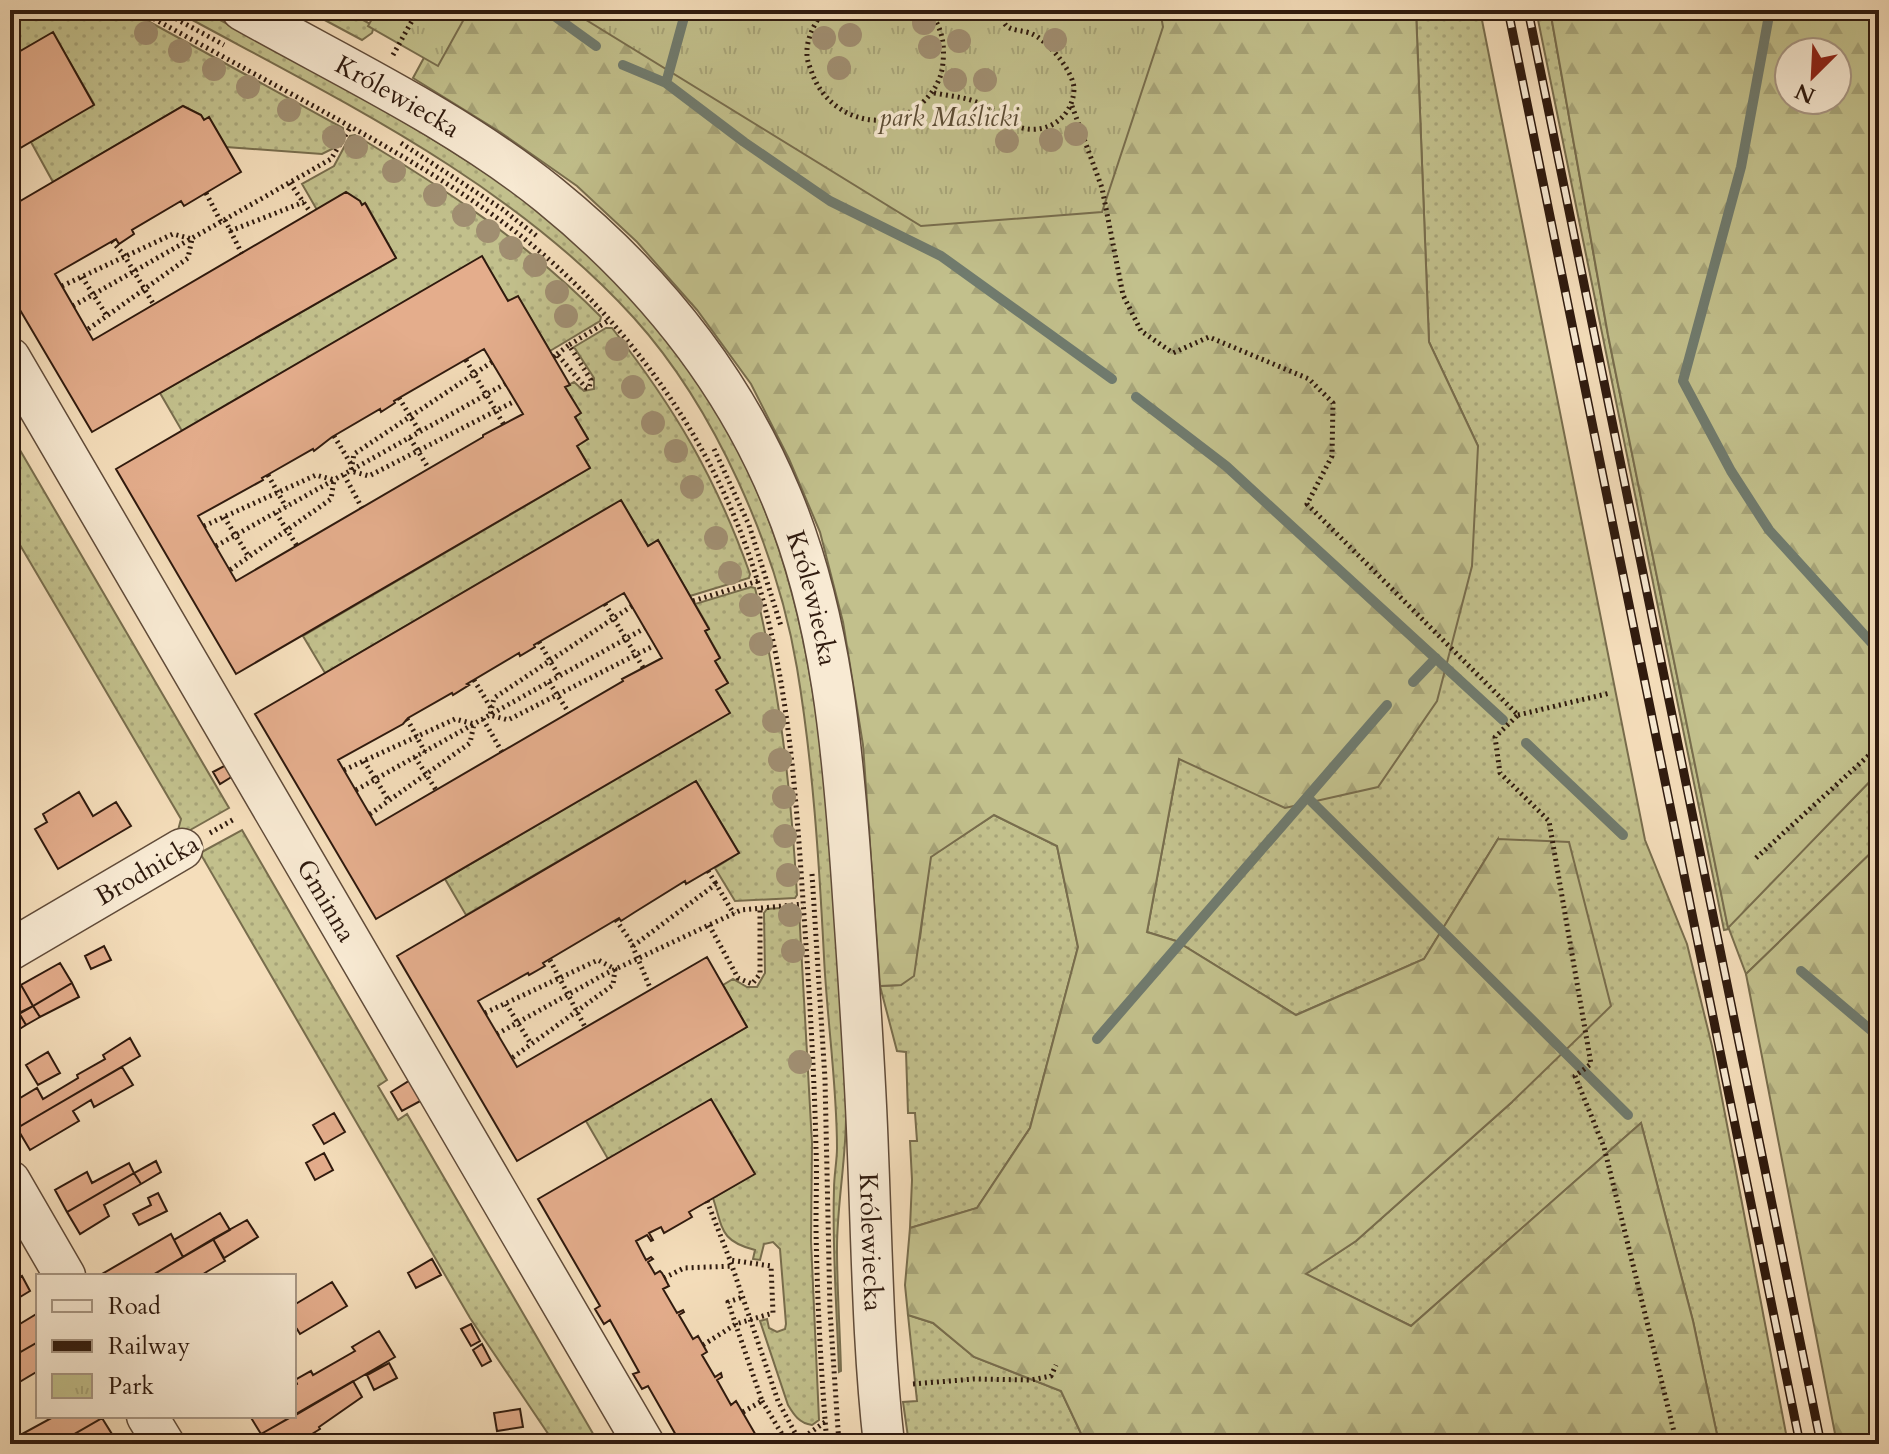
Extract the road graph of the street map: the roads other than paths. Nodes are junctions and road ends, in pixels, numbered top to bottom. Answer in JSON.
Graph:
{"nodes":[{"id":1,"x":242,"y":10,"type":"edge"},
{"id":2,"x":10,"y":358,"type":"edge"},
{"id":3,"x":182,"y":849,"type":"road end"},
{"id":4,"x":10,"y":950,"type":"edge"},
{"id":5,"x":10,"y":1181,"type":"edge"},
{"id":6,"x":64,"y":1274,"type":"edge"},
{"id":7,"x":148,"y":1418,"type":"edge"},
{"id":8,"x":876,"y":1443,"type":"edge"},
{"id":9,"x":164,"y":1444,"type":"edge"},
{"id":10,"x":644,"y":1444,"type":"edge"}],
"edges":[{"from":1,"to":8,"type":"street","name":"Królewiecka"},
{"from":2,"to":10,"type":"street","name":"Gminna"},
{"from":3,"to":4,"type":"street","name":"Brodnicka"},
{"from":5,"to":6,"type":"street"},
{"from":7,"to":9,"type":"street"}]}
